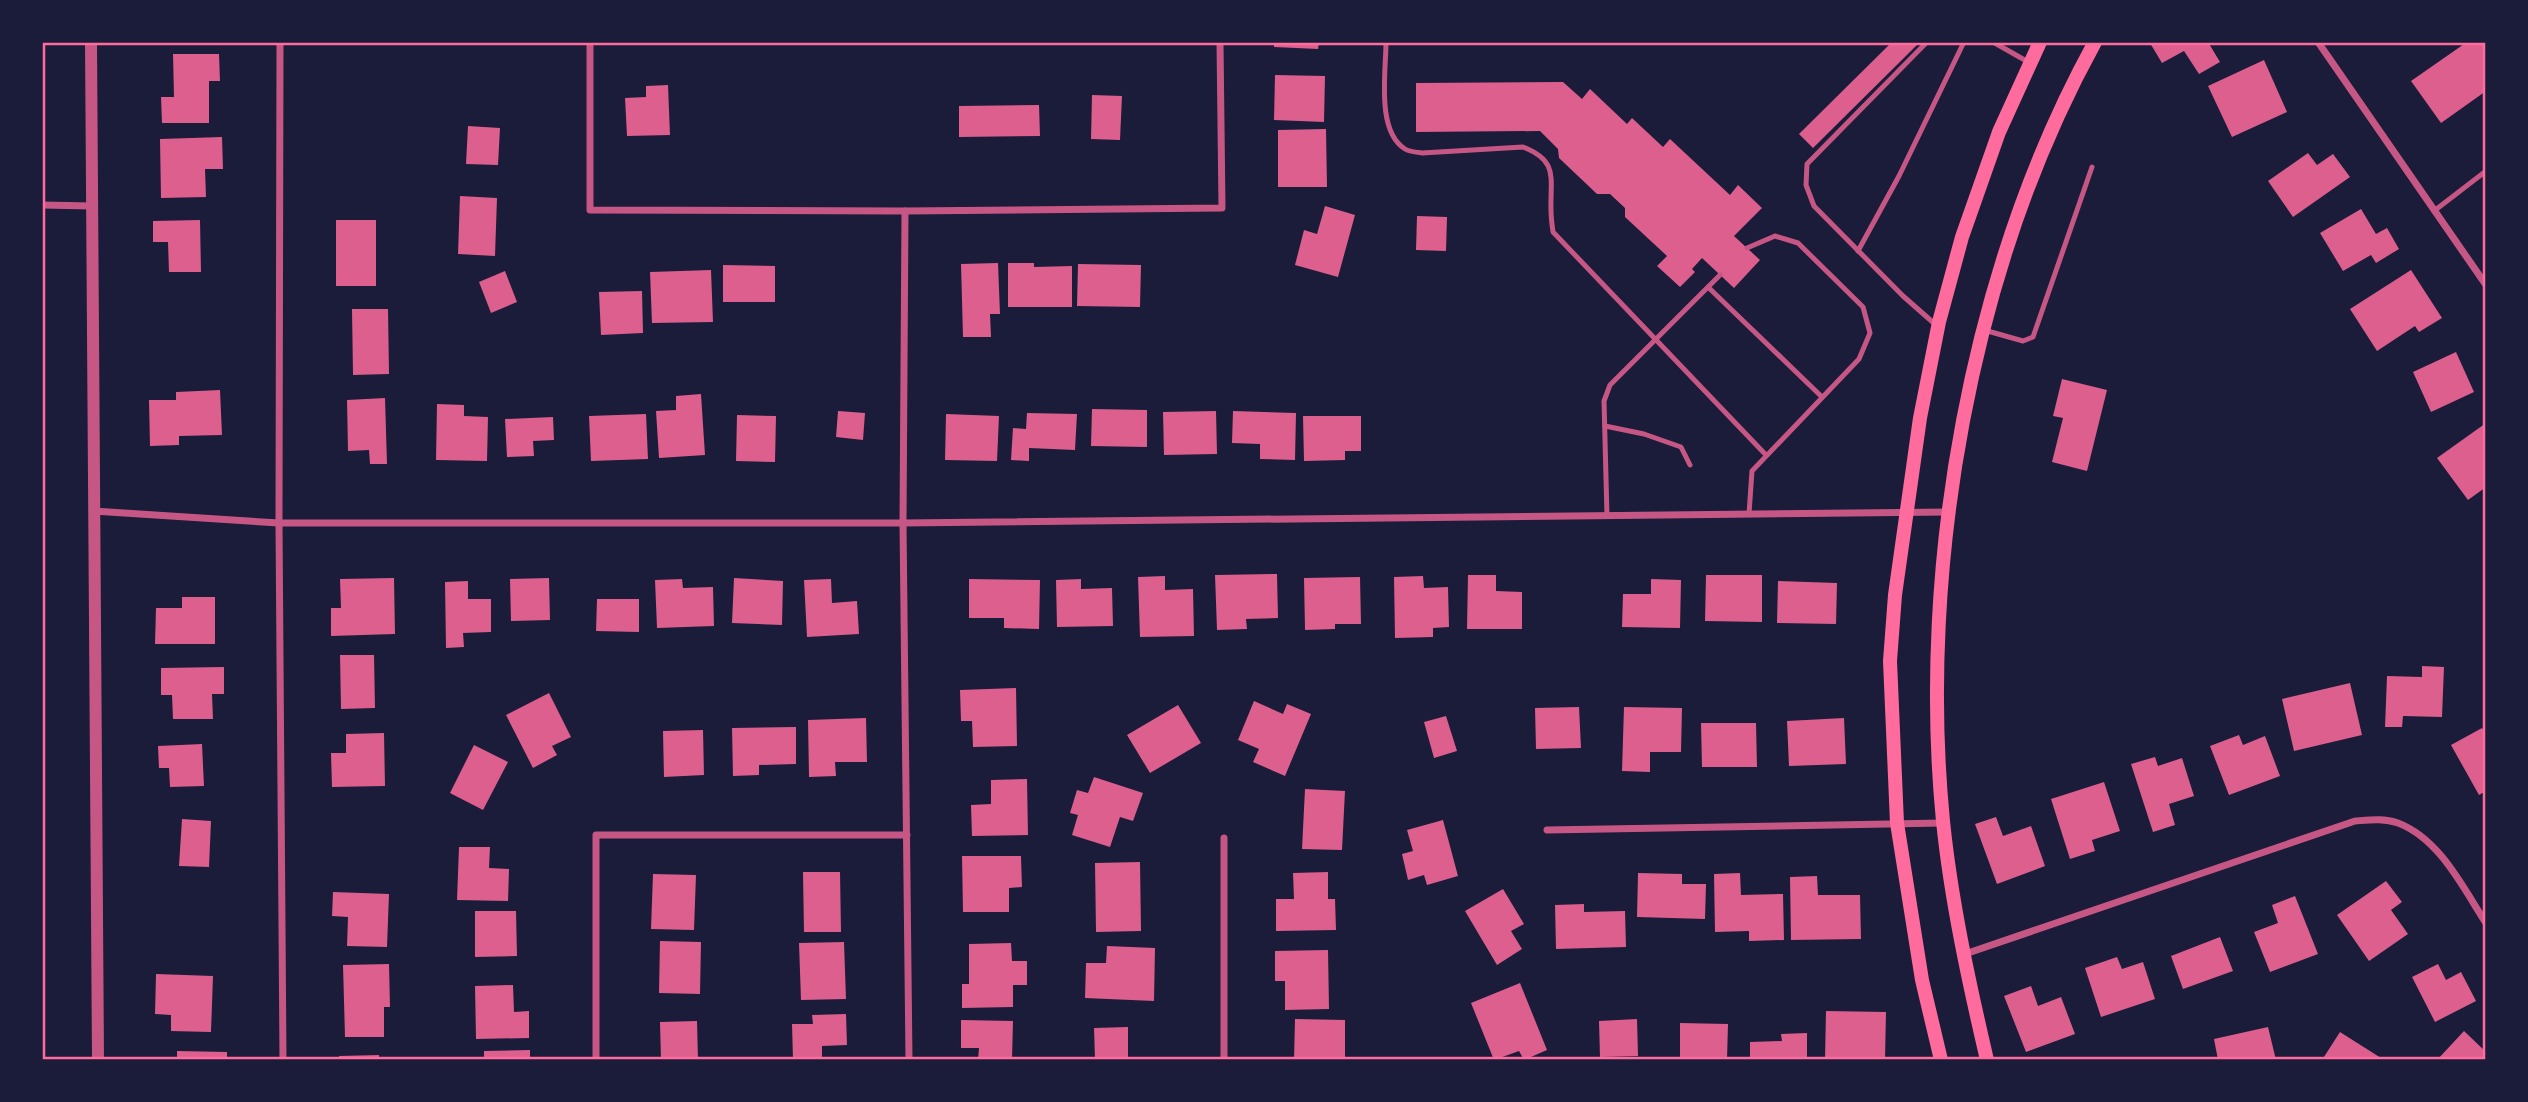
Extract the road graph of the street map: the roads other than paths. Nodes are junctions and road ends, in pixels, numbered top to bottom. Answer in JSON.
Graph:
{"nodes":[{"id":1,"x":91,"y":42,"type":"edge"},
{"id":2,"x":281,"y":42,"type":"edge"},
{"id":3,"x":590,"y":42,"type":"edge"},
{"id":4,"x":1220,"y":42,"type":"edge"},
{"id":5,"x":1386,"y":42,"type":"edge"},
{"id":6,"x":1927,"y":42,"type":"edge"},
{"id":7,"x":1964,"y":42,"type":"edge"},
{"id":8,"x":1993,"y":42,"type":"edge"},
{"id":9,"x":2040,"y":42,"type":"edge"},
{"id":10,"x":2095,"y":42,"type":"edge"},
{"id":11,"x":2318,"y":42,"type":"edge"},
{"id":12,"x":2030,"y":63,"type":"junction"},
{"id":13,"x":2092,"y":167,"type":"dead end"},
{"id":14,"x":2486,"y":171,"type":"edge"},
{"id":15,"x":42,"y":205,"type":"edge"},
{"id":16,"x":92,"y":206,"type":"junction"},
{"id":17,"x":905,"y":211,"type":"junction"},
{"id":18,"x":2434,"y":211,"type":"junction"},
{"id":19,"x":1747,"y":248,"type":"dead end"},
{"id":20,"x":1858,"y":251,"type":"junction"},
{"id":21,"x":1720,"y":275,"type":"dead end"},
{"id":22,"x":2486,"y":285,"type":"edge"},
{"id":23,"x":1709,"y":288,"type":"junction"},
{"id":24,"x":1938,"y":327,"type":"junction"},
{"id":25,"x":1984,"y":330,"type":"junction"},
{"id":26,"x":1656,"y":340,"type":"junction"},
{"id":27,"x":1822,"y":397,"type":"junction"},
{"id":28,"x":1605,"y":426,"type":"junction"},
{"id":29,"x":1766,"y":455,"type":"junction"},
{"id":30,"x":1690,"y":465,"type":"dead end"},
{"id":31,"x":93,"y":511,"type":"junction"},
{"id":32,"x":1906,"y":512,"type":"junction"},
{"id":33,"x":1948,"y":512,"type":"junction"},
{"id":34,"x":1749,"y":514,"type":"junction"},
{"id":35,"x":1607,"y":516,"type":"junction"},
{"id":36,"x":279,"y":523,"type":"junction"},
{"id":37,"x":902,"y":523,"type":"junction"},
{"id":38,"x":1943,"y":822,"type":"junction"},
{"id":39,"x":1898,"y":823,"type":"junction"},
{"id":40,"x":1548,"y":830,"type":"dead end"},
{"id":41,"x":907,"y":835,"type":"junction"},
{"id":42,"x":1224,"y":838,"type":"dead end"},
{"id":43,"x":2486,"y":923,"type":"edge"},
{"id":44,"x":1965,"y":954,"type":"junction"},
{"id":45,"x":98,"y":1060,"type":"edge"},
{"id":46,"x":283,"y":1060,"type":"edge"},
{"id":47,"x":596,"y":1060,"type":"edge"},
{"id":48,"x":909,"y":1060,"type":"edge"},
{"id":49,"x":1224,"y":1060,"type":"edge"},
{"id":50,"x":1941,"y":1060,"type":"edge"},
{"id":51,"x":1987,"y":1060,"type":"edge"}],
"edges":[{"from":1,"to":16,"type":"street"},
{"from":2,"to":36,"type":"street"},
{"from":3,"to":17,"type":"street"},
{"from":4,"to":17,"type":"street"},
{"from":5,"to":26,"type":"lane"},
{"from":6,"to":20,"type":"lane"},
{"from":7,"to":20,"type":"lane"},
{"from":8,"to":12,"type":"lane"},
{"from":9,"to":12,"type":"main road"},
{"from":10,"to":25,"type":"main road"},
{"from":11,"to":18,"type":"street"},
{"from":12,"to":24,"type":"main road"},
{"from":13,"to":25,"type":"lane"},
{"from":14,"to":18,"type":"lane"},
{"from":15,"to":16,"type":"street"},
{"from":16,"to":31,"type":"street"},
{"from":17,"to":37,"type":"street"},
{"from":18,"to":22,"type":"street"},
{"from":19,"to":27,"type":"lane"},
{"from":20,"to":24,"type":"lane"},
{"from":21,"to":23,"type":"lane"},
{"from":23,"to":26,"type":"lane"},
{"from":23,"to":27,"type":"lane"},
{"from":24,"to":32,"type":"main road"},
{"from":25,"to":33,"type":"main road"},
{"from":26,"to":28,"type":"lane"},
{"from":26,"to":29,"type":"lane"},
{"from":27,"to":29,"type":"lane"},
{"from":28,"to":30,"type":"lane"},
{"from":28,"to":35,"type":"lane"},
{"from":29,"to":34,"type":"lane"},
{"from":31,"to":36,"type":"street"},
{"from":31,"to":45,"type":"street"},
{"from":32,"to":33,"type":"street"},
{"from":32,"to":34,"type":"street"},
{"from":32,"to":39,"type":"main road"},
{"from":33,"to":38,"type":"main road"},
{"from":34,"to":35,"type":"street"},
{"from":35,"to":37,"type":"street"},
{"from":36,"to":37,"type":"street"},
{"from":36,"to":46,"type":"street"},
{"from":37,"to":41,"type":"street"},
{"from":38,"to":39,"type":"street"},
{"from":38,"to":44,"type":"main road"},
{"from":39,"to":40,"type":"street"},
{"from":39,"to":50,"type":"main road"},
{"from":41,"to":47,"type":"street"},
{"from":41,"to":48,"type":"street"},
{"from":42,"to":49,"type":"street"},
{"from":43,"to":44,"type":"street"},
{"from":44,"to":51,"type":"main road"}]}
